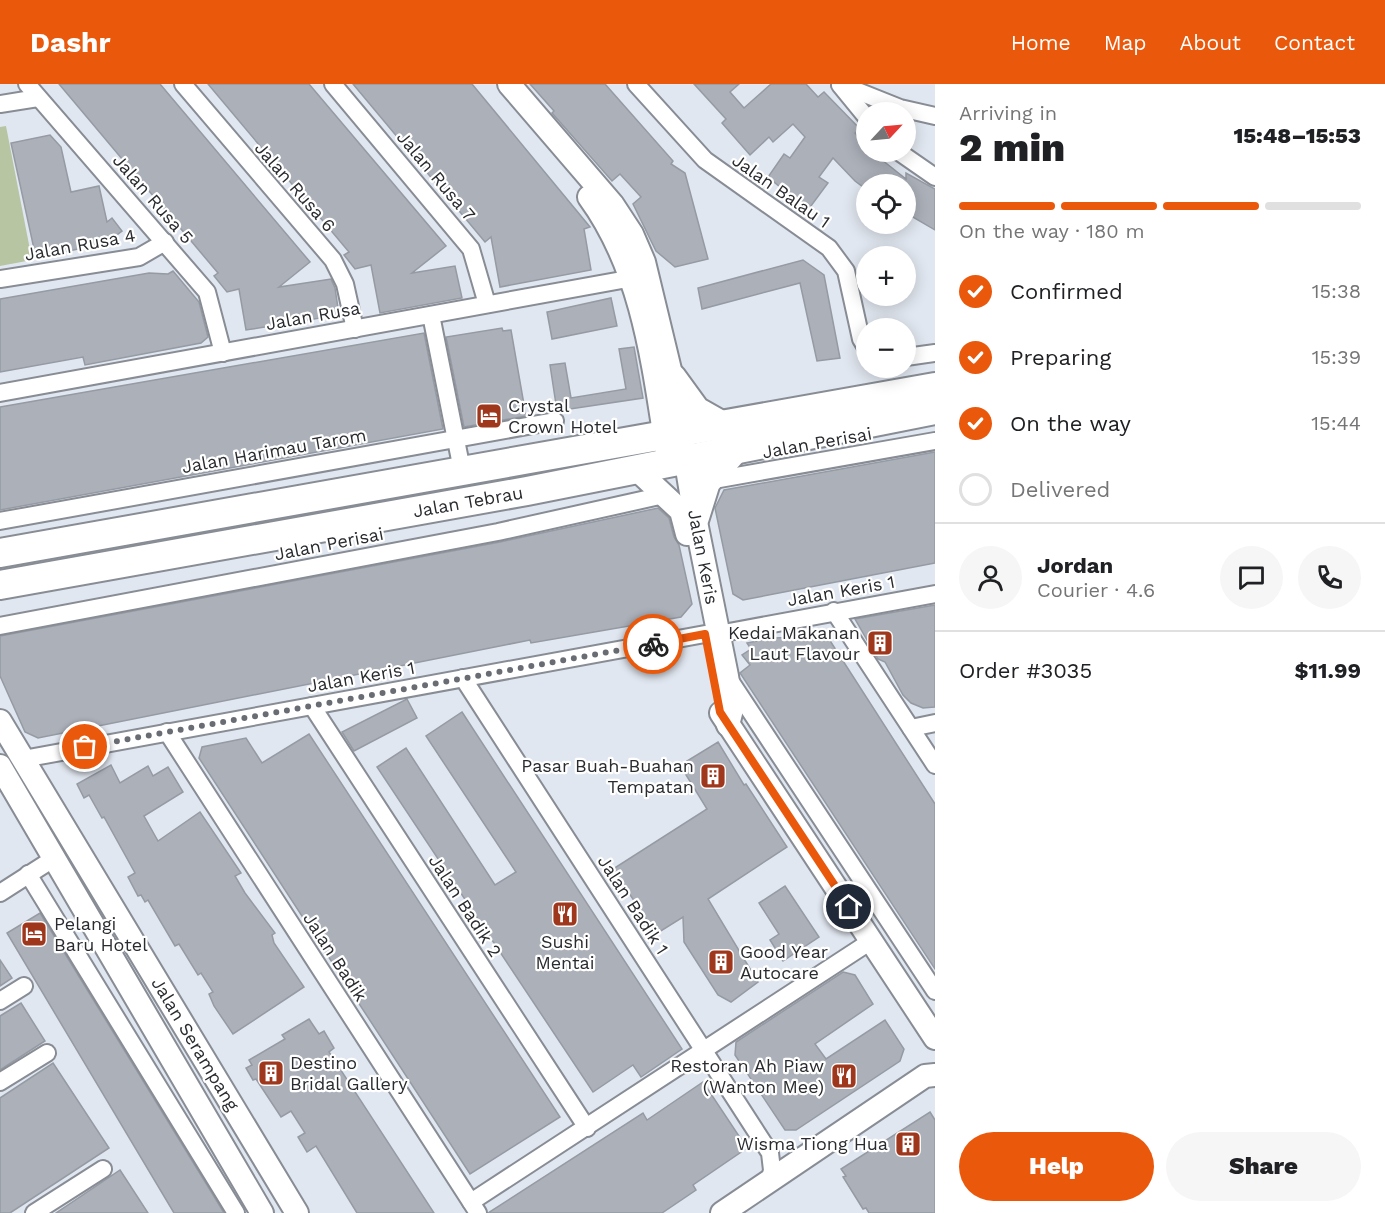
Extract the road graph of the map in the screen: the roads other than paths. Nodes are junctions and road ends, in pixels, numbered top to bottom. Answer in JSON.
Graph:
{"nodes":[{"id":1,"x":27,"y":84,"type":"edge"},
{"id":2,"x":183,"y":84,"type":"edge"},
{"id":3,"x":333,"y":84,"type":"edge"},
{"id":4,"x":494,"y":84,"type":"edge"},
{"id":5,"x":509,"y":84,"type":"edge"},
{"id":6,"x":636,"y":84,"type":"edge"},
{"id":7,"x":840,"y":84,"type":"edge"},
{"id":8,"x":38,"y":98,"type":"junction"},
{"id":9,"x":0,"y":104,"type":"edge"},
{"id":10,"x":856,"y":104,"type":"edge"},
{"id":11,"x":935,"y":116,"type":"edge"},
{"id":12,"x":913,"y":162,"type":"edge"},
{"id":13,"x":935,"y":177,"type":"edge"},
{"id":14,"x":165,"y":242,"type":"junction"},
{"id":15,"x":633,"y":278,"type":"junction"},
{"id":16,"x":0,"y":279,"type":"edge"},
{"id":17,"x":487,"y":304,"type":"junction"},
{"id":18,"x":431,"y":315,"type":"junction"},
{"id":19,"x":856,"y":318,"type":"edge"},
{"id":20,"x":355,"y":328,"type":"junction"},
{"id":21,"x":223,"y":353,"type":"junction"},
{"id":22,"x":935,"y":353,"type":"edge"},
{"id":23,"x":916,"y":356,"type":"edge"},
{"id":24,"x":672,"y":378,"type":"junction"},
{"id":25,"x":935,"y":387,"type":"edge"},
{"id":26,"x":0,"y":393,"type":"edge"},
{"id":27,"x":935,"y":410,"type":"edge"},
{"id":28,"x":555,"y":421,"type":"dead end"},
{"id":29,"x":719,"y":424,"type":"junction"},
{"id":30,"x":672,"y":433,"type":"junction"},
{"id":31,"x":455,"y":438,"type":"junction"},
{"id":32,"x":935,"y":441,"type":"edge"},
{"id":33,"x":735,"y":449,"type":"junction"},
{"id":34,"x":677,"y":461,"type":"junction"},
{"id":35,"x":302,"y":466,"type":"junction"},
{"id":36,"x":636,"y":469,"type":"junction"},
{"id":37,"x":462,"y":470,"type":"junction"},
{"id":38,"x":706,"y":482,"type":"junction"},
{"id":39,"x":325,"y":495,"type":"junction"},
{"id":40,"x":664,"y":495,"type":"junction"},
{"id":41,"x":695,"y":517,"type":"junction"},
{"id":42,"x":0,"y":521,"type":"edge"},
{"id":43,"x":94,"y":538,"type":"junction"},
{"id":44,"x":0,"y":553,"type":"edge"},
{"id":45,"x":0,"y":561,"type":"edge"},
{"id":46,"x":0,"y":585,"type":"edge"},
{"id":47,"x":935,"y":594,"type":"edge"},
{"id":48,"x":834,"y":611,"type":"junction"},
{"id":49,"x":0,"y":626,"type":"edge"},
{"id":50,"x":712,"y":634,"type":"junction"},
{"id":51,"x":727,"y":676,"type":"junction"},
{"id":52,"x":464,"y":678,"type":"junction"},
{"id":53,"x":312,"y":706,"type":"junction"},
{"id":54,"x":0,"y":721,"type":"edge"},
{"id":55,"x":935,"y":723,"type":"edge"},
{"id":56,"x":728,"y":725,"type":"junction"},
{"id":57,"x":911,"y":728,"type":"junction"},
{"id":58,"x":167,"y":732,"type":"junction"},
{"id":59,"x":23,"y":759,"type":"junction"},
{"id":60,"x":935,"y":765,"type":"edge"},
{"id":61,"x":0,"y":766,"type":"edge"},
{"id":62,"x":52,"y":859,"type":"junction"},
{"id":63,"x":28,"y":874,"type":"junction"},
{"id":64,"x":0,"y":893,"type":"edge"},
{"id":65,"x":871,"y":941,"type":"junction"},
{"id":66,"x":24,"y":986,"type":"dead end"},
{"id":67,"x":935,"y":991,"type":"edge"},
{"id":68,"x":0,"y":1001,"type":"edge"},
{"id":69,"x":934,"y":1036,"type":"edge"},
{"id":70,"x":704,"y":1052,"type":"junction"},
{"id":71,"x":47,"y":1053,"type":"dead end"},
{"id":72,"x":930,"y":1075,"type":"edge"},
{"id":73,"x":0,"y":1083,"type":"edge"},
{"id":74,"x":587,"y":1128,"type":"junction"},
{"id":75,"x":770,"y":1153,"type":"junction"},
{"id":76,"x":802,"y":1160,"type":"junction"},
{"id":77,"x":103,"y":1169,"type":"dead end"},
{"id":78,"x":769,"y":1183,"type":"junction"},
{"id":79,"x":475,"y":1208,"type":"edge"},
{"id":80,"x":34,"y":1213,"type":"edge"},
{"id":81,"x":236,"y":1213,"type":"edge"},
{"id":82,"x":262,"y":1213,"type":"edge"},
{"id":83,"x":297,"y":1213,"type":"edge"},
{"id":84,"x":722,"y":1213,"type":"edge"}],
"edges":[{"from":1,"to":8,"type":"street","name":"Jalan Rusa 5"},
{"from":2,"to":20,"type":"street","name":"Jalan Rusa 6"},
{"from":3,"to":17,"type":"street","name":"Jalan Rusa 7"},
{"from":4,"to":15,"type":"street"},
{"from":5,"to":24,"type":"street"},
{"from":6,"to":19,"type":"street","name":"Jalan Balau 1"},
{"from":7,"to":10,"type":"street"},
{"from":7,"to":11,"type":"street"},
{"from":8,"to":9,"type":"street"},
{"from":8,"to":14,"type":"street","name":"Jalan Rusa 5"},
{"from":12,"to":13,"type":"street"},
{"from":14,"to":16,"type":"street","name":"Jalan Rusa 4"},
{"from":14,"to":21,"type":"street","name":"Jalan Rusa 5"},
{"from":15,"to":17,"type":"street","name":"Jalan Rusa"},
{"from":15,"to":30,"type":"street"},
{"from":17,"to":18,"type":"street","name":"Jalan Rusa"},
{"from":18,"to":20,"type":"street","name":"Jalan Rusa"},
{"from":18,"to":31,"type":"street"},
{"from":20,"to":21,"type":"street","name":"Jalan Rusa"},
{"from":21,"to":26,"type":"street","name":"Jalan Rusa"},
{"from":22,"to":23,"type":"street"},
{"from":24,"to":29,"type":"highway"},
{"from":24,"to":30,"type":"street"},
{"from":25,"to":29,"type":"highway","name":"Jalan Tebrau"},
{"from":27,"to":33,"type":"highway","name":"Jalan Tebrau"},
{"from":28,"to":31,"type":"street","name":"Jalan Harimau Tarom"},
{"from":29,"to":30,"type":"highway","name":"Jalan Tebrau"},
{"from":30,"to":34,"type":"street","name":"Jalan Keris"},
{"from":30,"to":37,"type":"highway","name":"Jalan Tebrau"},
{"from":31,"to":35,"type":"street","name":"Jalan Harimau Tarom"},
{"from":31,"to":37,"type":"street"},
{"from":32,"to":38,"type":"street","name":"Jalan Perisai"},
{"from":33,"to":34,"type":"highway","name":"Jalan Tebrau"},
{"from":33,"to":38,"type":"highway"},
{"from":34,"to":36,"type":"highway","name":"Jalan Tebrau"},
{"from":34,"to":41,"type":"street","name":"Jalan Keris"},
{"from":35,"to":39,"type":"street"},
{"from":35,"to":42,"type":"street","name":"Jalan Harimau Tarom"},
{"from":36,"to":40,"type":"street","name":"Jalan Keris"},
{"from":36,"to":46,"type":"highway","name":"Jalan Tebrau"},
{"from":37,"to":39,"type":"highway","name":"Jalan Tebrau"},
{"from":38,"to":41,"type":"highway"},
{"from":39,"to":43,"type":"highway","name":"Jalan Tebrau"},
{"from":40,"to":49,"type":"street","name":"Jalan Perisai"},
{"from":40,"to":50,"type":"street","name":"Jalan Keris"},
{"from":41,"to":50,"type":"street","name":"Jalan Keris"},
{"from":43,"to":44,"type":"highway","name":"Jalan Tebrau"},
{"from":43,"to":45,"type":"highway"},
{"from":47,"to":48,"type":"street","name":"Jalan Keris 1"},
{"from":48,"to":50,"type":"street","name":"Jalan Keris 1"},
{"from":48,"to":57,"type":"street"},
{"from":50,"to":51,"type":"street","name":"Jalan Keris"},
{"from":50,"to":52,"type":"street","name":"Jalan Keris 1"},
{"from":50,"to":56,"type":"street","name":"Jalan Keris"},
{"from":51,"to":56,"type":"street","name":"Jalan Keris"},
{"from":51,"to":67,"type":"street"},
{"from":52,"to":53,"type":"street","name":"Jalan Keris 1"},
{"from":52,"to":70,"type":"street","name":"Jalan Badik 1"},
{"from":53,"to":58,"type":"street","name":"Jalan Keris 1"},
{"from":53,"to":74,"type":"street","name":"Jalan Badik 2"},
{"from":54,"to":59,"type":"street","name":"Jalan Serampang"},
{"from":55,"to":57,"type":"street"},
{"from":56,"to":65,"type":"street","name":"Jalan Keris"},
{"from":57,"to":60,"type":"street"},
{"from":58,"to":59,"type":"street","name":"Jalan Keris 1"},
{"from":58,"to":79,"type":"street","name":"Jalan Badik"},
{"from":59,"to":83,"type":"street","name":"Jalan Serampang"},
{"from":61,"to":62,"type":"street","name":"Jalan Serampang"},
{"from":62,"to":63,"type":"street"},
{"from":62,"to":82,"type":"street","name":"Jalan Serampang"},
{"from":63,"to":64,"type":"street"},
{"from":63,"to":81,"type":"street"},
{"from":65,"to":69,"type":"street","name":"Jalan Keris"},
{"from":65,"to":70,"type":"street","name":"Jalan Badik"},
{"from":66,"to":68,"type":"street"},
{"from":69,"to":72,"type":"street"},
{"from":70,"to":74,"type":"street","name":"Jalan Badik"},
{"from":70,"to":75,"type":"street","name":"Jalan Badik 1"},
{"from":71,"to":73,"type":"street"},
{"from":72,"to":76,"type":"street"},
{"from":74,"to":79,"type":"street","name":"Jalan Badik"},
{"from":75,"to":76,"type":"street"},
{"from":75,"to":78,"type":"street"},
{"from":76,"to":78,"type":"street"},
{"from":77,"to":80,"type":"street"},
{"from":78,"to":84,"type":"street"}]}
